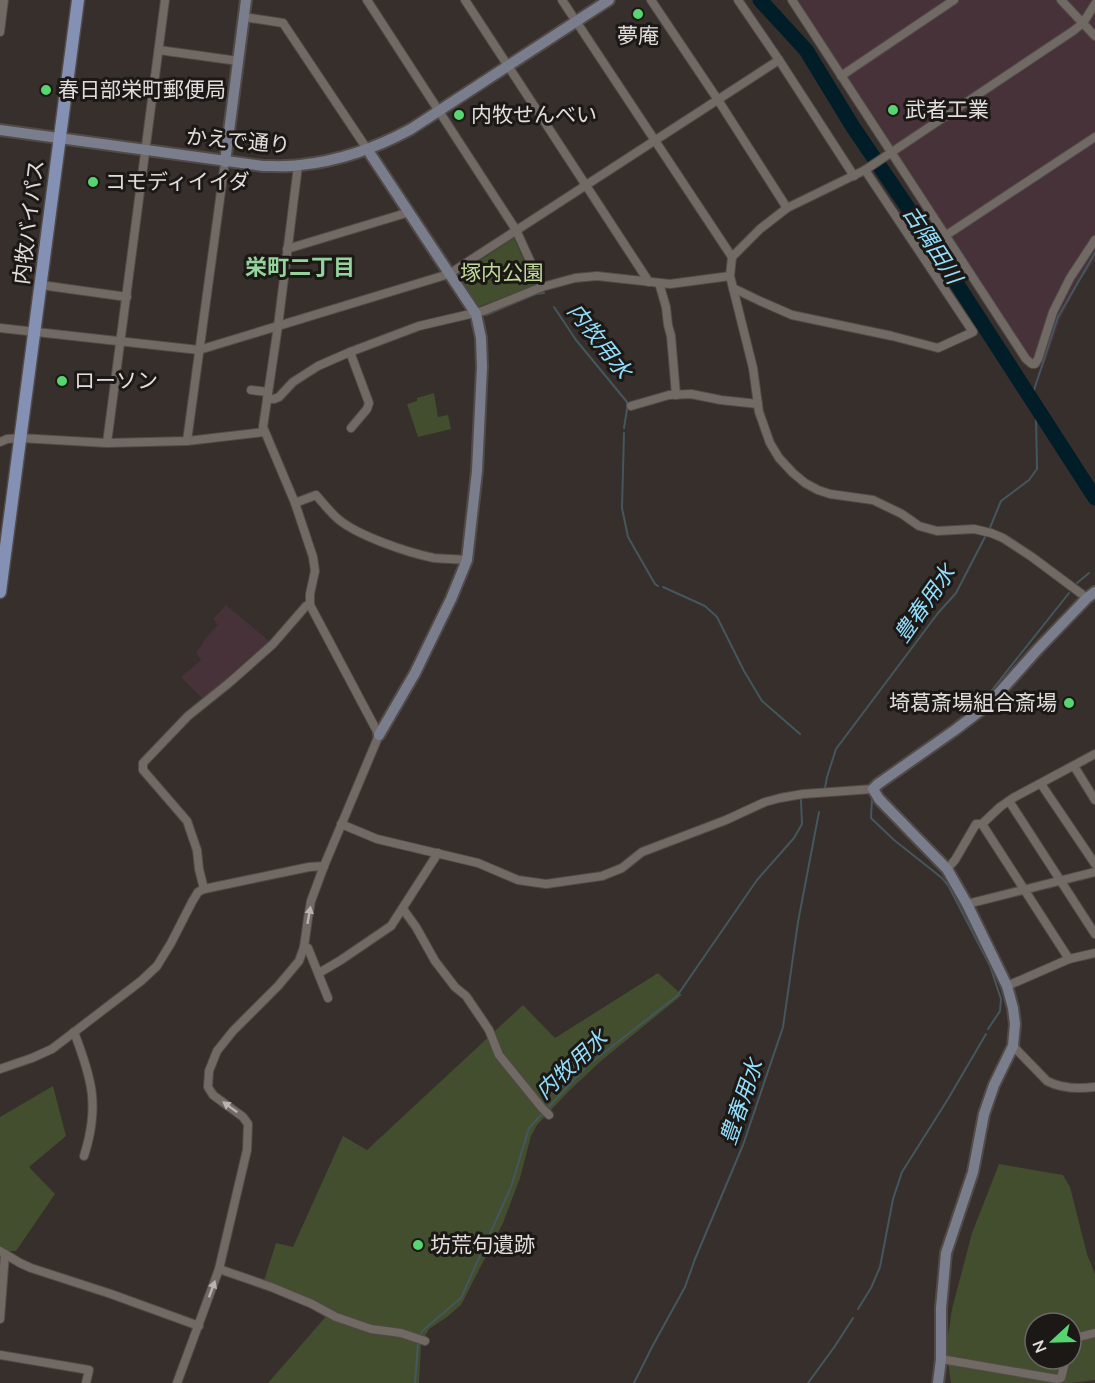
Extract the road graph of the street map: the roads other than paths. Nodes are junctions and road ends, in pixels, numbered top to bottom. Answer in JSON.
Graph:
{"nodes":[{"id":1,"x":4,"y":0,"type":"edge"},
{"id":2,"x":78,"y":0,"type":"edge"},
{"id":3,"x":165,"y":0,"type":"edge"},
{"id":4,"x":246,"y":0,"type":"edge"},
{"id":5,"x":367,"y":0,"type":"edge"},
{"id":6,"x":465,"y":0,"type":"edge"},
{"id":7,"x":562,"y":0,"type":"edge"},
{"id":8,"x":609,"y":0,"type":"edge"},
{"id":9,"x":651,"y":0,"type":"edge"},
{"id":10,"x":738,"y":0,"type":"edge"},
{"id":11,"x":954,"y":0,"type":"edge"},
{"id":12,"x":1060,"y":0,"type":"edge"},
{"id":13,"x":794,"y":1,"type":"edge"},
{"id":14,"x":1095,"y":4,"type":"edge"},
{"id":15,"x":244,"y":17,"type":"junction"},
{"id":16,"x":576,"y":22,"type":"junction"},
{"id":17,"x":1083,"y":23,"type":"junction"},
{"id":18,"x":0,"y":32,"type":"edge"},
{"id":19,"x":1095,"y":36,"type":"edge"},
{"id":20,"x":159,"y":50,"type":"junction"},
{"id":21,"x":779,"y":60,"type":"junction"},
{"id":22,"x":238,"y":62,"type":"junction"},
{"id":23,"x":508,"y":66,"type":"junction"},
{"id":24,"x":841,"y":76,"type":"junction"},
{"id":25,"x":718,"y":100,"type":"junction"},
{"id":26,"x":439,"y":111,"type":"junction"},
{"id":27,"x":0,"y":130,"type":"edge"},
{"id":28,"x":1095,"y":137,"type":"edge"},
{"id":29,"x":60,"y":139,"type":"junction"},
{"id":30,"x":655,"y":141,"type":"junction"},
{"id":31,"x":367,"y":149,"type":"junction"},
{"id":32,"x":146,"y":151,"type":"junction"},
{"id":33,"x":891,"y":152,"type":"junction"},
{"id":34,"x":225,"y":162,"type":"junction"},
{"id":35,"x":298,"y":166,"type":"junction"},
{"id":36,"x":865,"y":170,"type":"junction"},
{"id":37,"x":854,"y":176,"type":"junction"},
{"id":38,"x":586,"y":185,"type":"junction"},
{"id":39,"x":787,"y":208,"type":"junction"},
{"id":40,"x":408,"y":211,"type":"junction"},
{"id":41,"x":516,"y":230,"type":"junction"},
{"id":42,"x":945,"y":236,"type":"junction"},
{"id":43,"x":1095,"y":240,"type":"edge"},
{"id":44,"x":286,"y":249,"type":"junction"},
{"id":45,"x":732,"y":257,"type":"junction"},
{"id":46,"x":449,"y":274,"type":"junction"},
{"id":47,"x":730,"y":276,"type":"junction"},
{"id":48,"x":649,"y":282,"type":"junction"},
{"id":49,"x":659,"y":283,"type":"junction"},
{"id":50,"x":41,"y":285,"type":"junction"},
{"id":51,"x":543,"y":287,"type":"junction"},
{"id":52,"x":733,"y":288,"type":"junction"},
{"id":53,"x":127,"y":297,"type":"junction"},
{"id":54,"x":476,"y":314,"type":"junction"},
{"id":55,"x":278,"y":326,"type":"junction"},
{"id":56,"x":0,"y":328,"type":"edge"},
{"id":57,"x":34,"y":332,"type":"junction"},
{"id":58,"x":120,"y":341,"type":"junction"},
{"id":59,"x":200,"y":350,"type":"junction"},
{"id":60,"x":350,"y":352,"type":"junction"},
{"id":61,"x":251,"y":390,"type":"dead end"},
{"id":62,"x":676,"y":395,"type":"junction"},
{"id":63,"x":268,"y":396,"type":"junction"},
{"id":64,"x":758,"y":404,"type":"junction"},
{"id":65,"x":631,"y":406,"type":"dead end"},
{"id":66,"x":351,"y":428,"type":"dead end"},
{"id":67,"x":264,"y":432,"type":"junction"},
{"id":68,"x":20,"y":438,"type":"junction"},
{"id":69,"x":187,"y":441,"type":"junction"},
{"id":70,"x":0,"y":442,"type":"edge"},
{"id":71,"x":107,"y":443,"type":"junction"},
{"id":72,"x":294,"y":503,"type":"junction"},
{"id":73,"x":467,"y":560,"type":"junction"},
{"id":74,"x":0,"y":592,"type":"edge"},
{"id":75,"x":1091,"y":595,"type":"edge"},
{"id":76,"x":310,"y":605,"type":"junction"},
{"id":77,"x":379,"y":735,"type":"junction"},
{"id":78,"x":1095,"y":754,"type":"edge"},
{"id":79,"x":1074,"y":766,"type":"junction"},
{"id":80,"x":1041,"y":784,"type":"junction"},
{"id":81,"x":873,"y":789,"type":"junction"},
{"id":82,"x":1095,"y":800,"type":"edge"},
{"id":83,"x":1009,"y":801,"type":"junction"},
{"id":84,"x":341,"y":824,"type":"junction"},
{"id":85,"x":982,"y":824,"type":"junction"},
{"id":86,"x":438,"y":853,"type":"junction"},
{"id":87,"x":1095,"y":864,"type":"edge"},
{"id":88,"x":324,"y":866,"type":"junction"},
{"id":89,"x":947,"y":869,"type":"junction"},
{"id":90,"x":1095,"y":872,"type":"edge"},
{"id":91,"x":1061,"y":881,"type":"junction"},
{"id":92,"x":204,"y":889,"type":"junction"},
{"id":93,"x":1025,"y":890,"type":"junction"},
{"id":94,"x":967,"y":904,"type":"junction"},
{"id":95,"x":403,"y":909,"type":"junction"},
{"id":96,"x":1095,"y":934,"type":"edge"},
{"id":97,"x":304,"y":947,"type":"junction"},
{"id":98,"x":1095,"y":953,"type":"edge"},
{"id":99,"x":1069,"y":959,"type":"junction"},
{"id":100,"x":319,"y":973,"type":"junction"},
{"id":101,"x":1007,"y":986,"type":"junction"},
{"id":102,"x":328,"y":998,"type":"dead end"},
{"id":103,"x":74,"y":1032,"type":"junction"},
{"id":104,"x":1013,"y":1046,"type":"junction"},
{"id":105,"x":0,"y":1069,"type":"edge"},
{"id":106,"x":1095,"y":1087,"type":"edge"},
{"id":107,"x":546,"y":1112,"type":"dead end"},
{"id":108,"x":84,"y":1156,"type":"dead end"},
{"id":109,"x":2,"y":1252,"type":"edge"},
{"id":110,"x":219,"y":1269,"type":"junction"},
{"id":111,"x":0,"y":1319,"type":"edge"},
{"id":112,"x":198,"y":1326,"type":"junction"},
{"id":113,"x":421,"y":1340,"type":"dead end"},
{"id":114,"x":0,"y":1355,"type":"edge"},
{"id":115,"x":941,"y":1359,"type":"junction"},
{"id":116,"x":1063,"y":1371,"type":"edge"},
{"id":117,"x":86,"y":1383,"type":"edge"},
{"id":118,"x":177,"y":1383,"type":"edge"},
{"id":119,"x":938,"y":1383,"type":"edge"}],
"edges":[{"from":1,"to":18,"type":"street"},
{"from":2,"to":29,"type":"main road","name":"内牧バイパス"},
{"from":3,"to":20,"type":"street"},
{"from":4,"to":15,"type":"street"},
{"from":5,"to":26,"type":"street"},
{"from":6,"to":23,"type":"street"},
{"from":7,"to":16,"type":"street"},
{"from":8,"to":16,"type":"street","name":"かえで通り"},
{"from":9,"to":25,"type":"street"},
{"from":10,"to":21,"type":"street"},
{"from":11,"to":24,"type":"street"},
{"from":12,"to":17,"type":"street"},
{"from":13,"to":24,"type":"street"},
{"from":14,"to":17,"type":"street"},
{"from":15,"to":22,"type":"street"},
{"from":15,"to":31,"type":"street"},
{"from":16,"to":23,"type":"street","name":"かえで通り"},
{"from":16,"to":30,"type":"street"},
{"from":17,"to":19,"type":"street"},
{"from":17,"to":33,"type":"street"},
{"from":20,"to":22,"type":"street"},
{"from":20,"to":32,"type":"street"},
{"from":21,"to":25,"type":"street"},
{"from":21,"to":37,"type":"street"},
{"from":22,"to":34,"type":"street"},
{"from":23,"to":26,"type":"street","name":"かえで通り"},
{"from":23,"to":38,"type":"street"},
{"from":24,"to":33,"type":"street"},
{"from":25,"to":30,"type":"street"},
{"from":25,"to":39,"type":"street"},
{"from":26,"to":31,"type":"street","name":"かえで通り"},
{"from":26,"to":41,"type":"street"},
{"from":27,"to":29,"type":"street","name":"かえで通り"},
{"from":28,"to":42,"type":"street"},
{"from":29,"to":32,"type":"street","name":"かえで通り"},
{"from":29,"to":50,"type":"main road","name":"内牧バイパス"},
{"from":30,"to":38,"type":"street"},
{"from":30,"to":45,"type":"street"},
{"from":31,"to":35,"type":"street","name":"かえで通り"},
{"from":31,"to":40,"type":"street"},
{"from":32,"to":34,"type":"street","name":"かえで通り"},
{"from":32,"to":53,"type":"street"},
{"from":33,"to":36,"type":"street"},
{"from":33,"to":42,"type":"street"},
{"from":34,"to":35,"type":"street","name":"かえで通り"},
{"from":34,"to":59,"type":"street"},
{"from":35,"to":44,"type":"street"},
{"from":36,"to":37,"type":"street"},
{"from":36,"to":52,"type":"street"},
{"from":37,"to":39,"type":"street"},
{"from":38,"to":41,"type":"street"},
{"from":38,"to":48,"type":"street"},
{"from":39,"to":45,"type":"street"},
{"from":40,"to":44,"type":"street"},
{"from":40,"to":46,"type":"street"},
{"from":41,"to":46,"type":"street"},
{"from":41,"to":51,"type":"street"},
{"from":42,"to":43,"type":"street"},
{"from":44,"to":55,"type":"street"},
{"from":45,"to":47,"type":"street"},
{"from":46,"to":54,"type":"street"},
{"from":46,"to":55,"type":"street"},
{"from":47,"to":49,"type":"street"},
{"from":47,"to":52,"type":"street"},
{"from":48,"to":49,"type":"street"},
{"from":48,"to":51,"type":"street"},
{"from":49,"to":62,"type":"street"},
{"from":50,"to":53,"type":"street"},
{"from":50,"to":57,"type":"main road","name":"内牧バイパス"},
{"from":51,"to":54,"type":"street"},
{"from":52,"to":64,"type":"street"},
{"from":53,"to":58,"type":"street"},
{"from":54,"to":60,"type":"street"},
{"from":54,"to":73,"type":"street"},
{"from":55,"to":59,"type":"street"},
{"from":55,"to":63,"type":"street"},
{"from":56,"to":57,"type":"street"},
{"from":57,"to":58,"type":"street"},
{"from":57,"to":68,"type":"main road","name":"内牧バイパス"},
{"from":58,"to":59,"type":"street"},
{"from":58,"to":71,"type":"street"},
{"from":59,"to":69,"type":"street"},
{"from":60,"to":63,"type":"street"},
{"from":60,"to":66,"type":"street"},
{"from":61,"to":63,"type":"street"},
{"from":62,"to":64,"type":"street"},
{"from":62,"to":65,"type":"street"},
{"from":63,"to":67,"type":"street"},
{"from":64,"to":75,"type":"street"},
{"from":67,"to":69,"type":"street"},
{"from":67,"to":72,"type":"street"},
{"from":68,"to":70,"type":"street"},
{"from":68,"to":71,"type":"street"},
{"from":68,"to":74,"type":"main road","name":"内牧バイパス"},
{"from":69,"to":71,"type":"street"},
{"from":72,"to":73,"type":"street"},
{"from":72,"to":76,"type":"street"},
{"from":73,"to":77,"type":"street"},
{"from":75,"to":81,"type":"street"},
{"from":76,"to":77,"type":"street"},
{"from":76,"to":92,"type":"street"},
{"from":77,"to":84,"type":"street"},
{"from":78,"to":79,"type":"street"},
{"from":79,"to":80,"type":"street"},
{"from":79,"to":82,"type":"street"},
{"from":80,"to":83,"type":"street"},
{"from":80,"to":87,"type":"street"},
{"from":81,"to":86,"type":"street"},
{"from":81,"to":89,"type":"street"},
{"from":83,"to":85,"type":"street"},
{"from":83,"to":91,"type":"street"},
{"from":84,"to":86,"type":"street"},
{"from":84,"to":88,"type":"street"},
{"from":85,"to":89,"type":"street"},
{"from":85,"to":93,"type":"street"},
{"from":86,"to":95,"type":"street"},
{"from":88,"to":92,"type":"street"},
{"from":97,"to":88,"type":"street","one_way":true},
{"from":89,"to":94,"type":"street"},
{"from":90,"to":91,"type":"street"},
{"from":91,"to":93,"type":"street"},
{"from":91,"to":96,"type":"street"},
{"from":92,"to":103,"type":"street"},
{"from":93,"to":94,"type":"street"},
{"from":93,"to":99,"type":"street"},
{"from":94,"to":101,"type":"street"},
{"from":95,"to":100,"type":"street"},
{"from":95,"to":107,"type":"street"},
{"from":97,"to":100,"type":"street"},
{"from":110,"to":97,"type":"street","one_way":true},
{"from":98,"to":99,"type":"street"},
{"from":99,"to":101,"type":"street"},
{"from":100,"to":102,"type":"street"},
{"from":101,"to":104,"type":"street"},
{"from":103,"to":105,"type":"street"},
{"from":103,"to":108,"type":"street"},
{"from":104,"to":106,"type":"street"},
{"from":104,"to":115,"type":"street"},
{"from":109,"to":111,"type":"street"},
{"from":109,"to":112,"type":"street"},
{"from":112,"to":110,"type":"street","one_way":true},
{"from":110,"to":113,"type":"street"},
{"from":112,"to":118,"type":"street"},
{"from":114,"to":117,"type":"street"},
{"from":115,"to":116,"type":"street"},
{"from":115,"to":119,"type":"street"}]}
